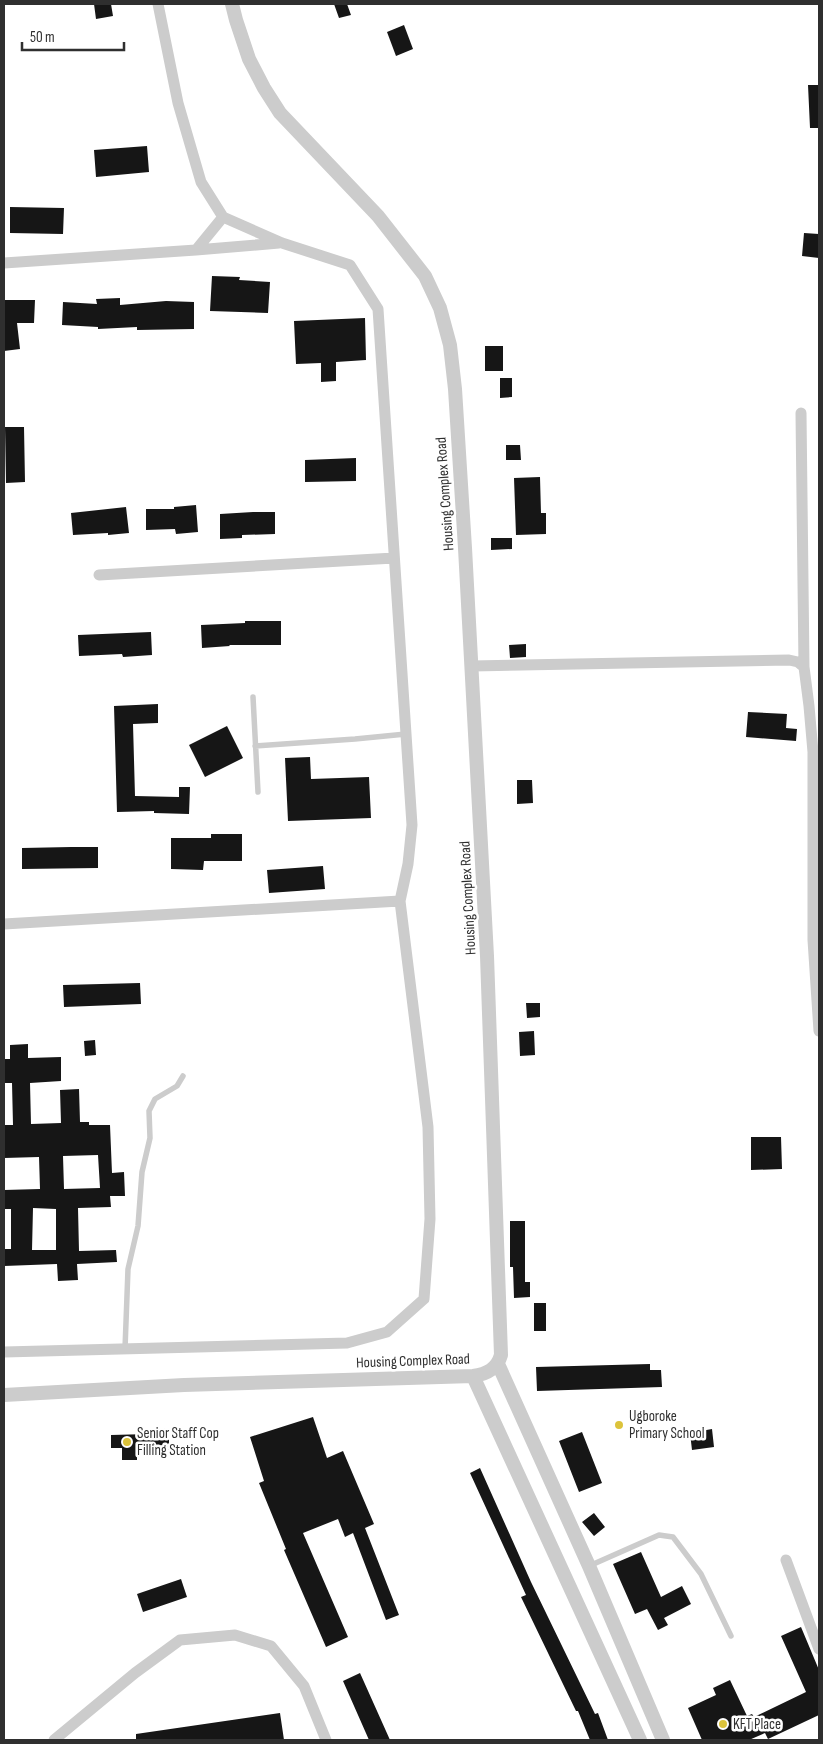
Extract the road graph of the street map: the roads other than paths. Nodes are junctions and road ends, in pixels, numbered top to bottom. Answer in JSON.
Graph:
{"nodes":[{"id":1,"x":158,"y":4,"type":"edge"},
{"id":2,"x":232,"y":4,"type":"edge"},
{"id":3,"x":223,"y":217,"type":"junction"},
{"id":4,"x":282,"y":243,"type":"junction"},
{"id":5,"x":196,"y":250,"type":"junction"},
{"id":6,"x":4,"y":263,"type":"edge"},
{"id":7,"x":802,"y":413,"type":"dead end"},
{"id":8,"x":394,"y":558,"type":"junction"},
{"id":9,"x":99,"y":575,"type":"dead end"},
{"id":10,"x":472,"y":666,"type":"junction"},
{"id":11,"x":804,"y":668,"type":"junction"},
{"id":12,"x":252,"y":697,"type":"dead end"},
{"id":13,"x":406,"y":734,"type":"junction"},
{"id":14,"x":255,"y":746,"type":"junction"},
{"id":15,"x":816,"y":754,"type":"edge"},
{"id":16,"x":258,"y":792,"type":"dead end"},
{"id":17,"x":400,"y":901,"type":"junction"},
{"id":18,"x":4,"y":924,"type":"edge"},
{"id":19,"x":819,"y":1030,"type":"edge"},
{"id":20,"x":183,"y":1076,"type":"dead end"},
{"id":21,"x":125,"y":1349,"type":"junction"},
{"id":22,"x":4,"y":1352,"type":"edge"},
{"id":23,"x":498,"y":1364,"type":"junction"},
{"id":24,"x":473,"y":1376,"type":"junction"},
{"id":25,"x":4,"y":1395,"type":"edge"},
{"id":26,"x":786,"y":1560,"type":"dead end"},
{"id":27,"x":588,"y":1566,"type":"junction"},
{"id":28,"x":731,"y":1636,"type":"dead end"},
{"id":29,"x":819,"y":1649,"type":"edge"},
{"id":30,"x":54,"y":1740,"type":"edge"},
{"id":31,"x":326,"y":1740,"type":"edge"},
{"id":32,"x":640,"y":1740,"type":"edge"},
{"id":33,"x":663,"y":1740,"type":"edge"}],
"edges":[{"from":1,"to":3,"type":"street"},
{"from":2,"to":10,"type":"street","name":"Housing Complex Road"},
{"from":3,"to":4,"type":"street"},
{"from":3,"to":5,"type":"street"},
{"from":4,"to":5,"type":"street"},
{"from":4,"to":8,"type":"street"},
{"from":5,"to":6,"type":"street"},
{"from":7,"to":11,"type":"street"},
{"from":8,"to":9,"type":"street"},
{"from":8,"to":13,"type":"street"},
{"from":10,"to":11,"type":"street"},
{"from":10,"to":23,"type":"street","name":"Housing Complex Road"},
{"from":11,"to":15,"type":"street"},
{"from":12,"to":14,"type":"lane"},
{"from":13,"to":14,"type":"lane"},
{"from":13,"to":17,"type":"street"},
{"from":14,"to":16,"type":"lane"},
{"from":15,"to":19,"type":"street"},
{"from":17,"to":18,"type":"street"},
{"from":17,"to":21,"type":"street"},
{"from":20,"to":21,"type":"lane"},
{"from":21,"to":22,"type":"street"},
{"from":23,"to":24,"type":"street","name":"Housing Complex Road"},
{"from":23,"to":27,"type":"street"},
{"from":24,"to":25,"type":"street","name":"Housing Complex Road"},
{"from":24,"to":32,"type":"street"},
{"from":26,"to":29,"type":"street"},
{"from":27,"to":28,"type":"lane"},
{"from":27,"to":33,"type":"street"},
{"from":30,"to":31,"type":"street"}]}
